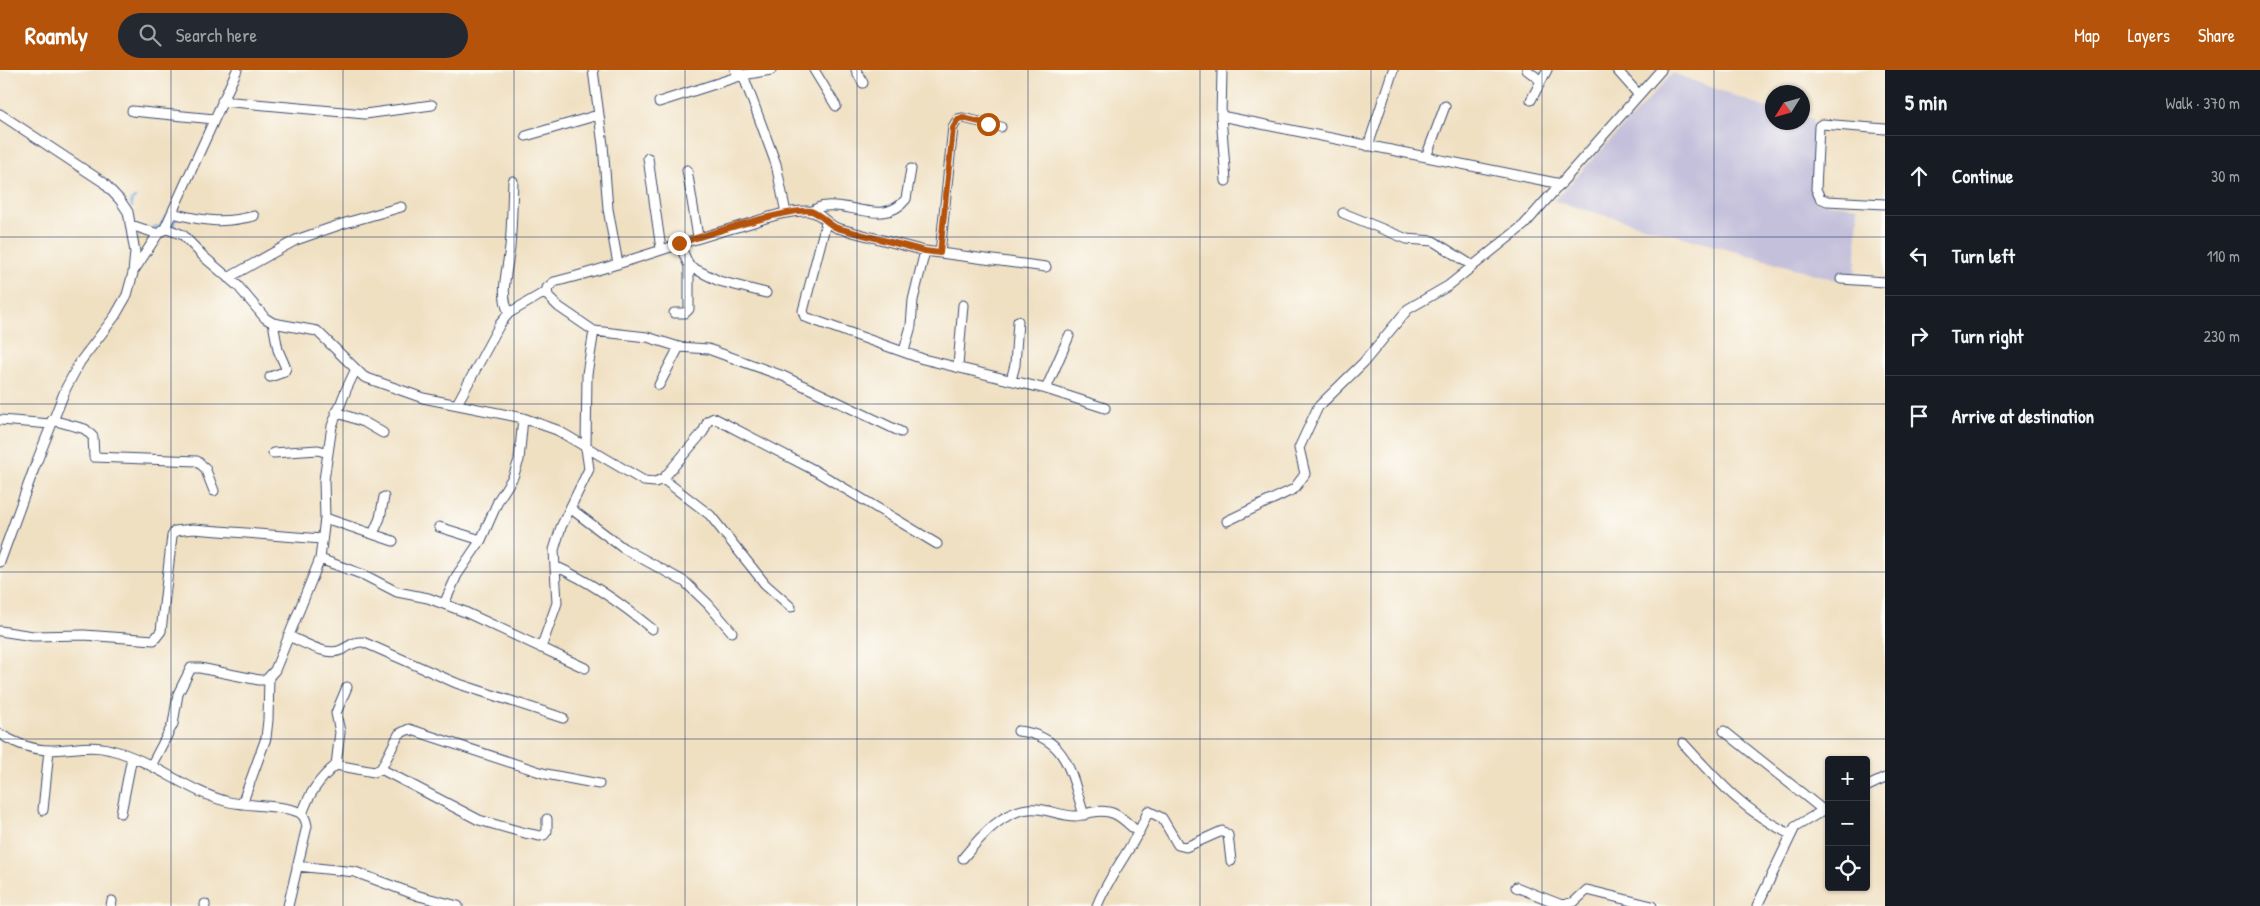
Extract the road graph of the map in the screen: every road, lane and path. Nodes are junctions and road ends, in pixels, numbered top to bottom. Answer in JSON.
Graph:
{"nodes":[{"id":1,"x":237,"y":70,"type":"edge"},
{"id":2,"x":592,"y":70,"type":"edge"},
{"id":3,"x":771,"y":70,"type":"edge"},
{"id":4,"x":814,"y":70,"type":"edge"},
{"id":5,"x":856,"y":70,"type":"edge"},
{"id":6,"x":1222,"y":70,"type":"edge"},
{"id":7,"x":1393,"y":70,"type":"edge"},
{"id":8,"x":1527,"y":70,"type":"edge"},
{"id":9,"x":1547,"y":70,"type":"edge"},
{"id":10,"x":1617,"y":70,"type":"edge"},
{"id":11,"x":1662,"y":70,"type":"edge"},
{"id":12,"x":739,"y":73,"type":"edge"},
{"id":13,"x":1540,"y":80,"type":"junction"},
{"id":14,"x":863,"y":83,"type":"dead end"},
{"id":15,"x":1639,"y":95,"type":"junction"},
{"id":16,"x":1531,"y":100,"type":"dead end"},
{"id":17,"x":222,"y":102,"type":"junction"},
{"id":18,"x":658,"y":102,"type":"dead end"},
{"id":19,"x":432,"y":105,"type":"dead end"},
{"id":20,"x":836,"y":106,"type":"dead end"},
{"id":21,"x":1445,"y":106,"type":"dead end"},
{"id":22,"x":132,"y":111,"type":"dead end"},
{"id":23,"x":0,"y":114,"type":"edge"},
{"id":24,"x":598,"y":115,"type":"junction"},
{"id":25,"x":1221,"y":116,"type":"junction"},
{"id":26,"x":214,"y":120,"type":"junction"},
{"id":27,"x":1001,"y":127,"type":"dead end"},
{"id":28,"x":1885,"y":128,"type":"edge"},
{"id":29,"x":526,"y":136,"type":"dead end"},
{"id":30,"x":1368,"y":146,"type":"junction"},
{"id":31,"x":1426,"y":157,"type":"junction"},
{"id":32,"x":648,"y":158,"type":"dead end"},
{"id":33,"x":912,"y":169,"type":"dead end"},
{"id":34,"x":687,"y":170,"type":"dead end"},
{"id":35,"x":514,"y":181,"type":"dead end"},
{"id":36,"x":1226,"y":181,"type":"dead end"},
{"id":37,"x":1561,"y":184,"type":"junction"},
{"id":38,"x":1885,"y":204,"type":"edge"},
{"id":39,"x":401,"y":207,"type":"dead end"},
{"id":40,"x":172,"y":212,"type":"junction"},
{"id":41,"x":811,"y":212,"type":"junction"},
{"id":42,"x":786,"y":213,"type":"junction"},
{"id":43,"x":1342,"y":213,"type":"dead end"},
{"id":44,"x":254,"y":216,"type":"dead end"},
{"id":45,"x":826,"y":222,"type":"junction"},
{"id":46,"x":131,"y":225,"type":"junction"},
{"id":47,"x":162,"y":231,"type":"junction"},
{"id":48,"x":698,"y":238,"type":"junction"},
{"id":49,"x":679,"y":243,"type":"junction"},
{"id":50,"x":661,"y":249,"type":"junction"},
{"id":51,"x":925,"y":251,"type":"junction"},
{"id":52,"x":940,"y":253,"type":"junction"},
{"id":53,"x":618,"y":264,"type":"junction"},
{"id":54,"x":689,"y":266,"type":"junction"},
{"id":55,"x":1473,"y":266,"type":"junction"},
{"id":56,"x":1046,"y":267,"type":"dead end"},
{"id":57,"x":133,"y":273,"type":"junction"},
{"id":58,"x":228,"y":278,"type":"junction"},
{"id":59,"x":1840,"y":278,"type":"dead end"},
{"id":60,"x":1885,"y":282,"type":"edge"},
{"id":61,"x":547,"y":291,"type":"junction"},
{"id":62,"x":766,"y":293,"type":"dead end"},
{"id":63,"x":963,"y":305,"type":"dead end"},
{"id":64,"x":509,"y":313,"type":"junction"},
{"id":65,"x":674,"y":313,"type":"dead end"},
{"id":66,"x":1018,"y":321,"type":"dead end"},
{"id":67,"x":273,"y":323,"type":"junction"},
{"id":68,"x":594,"y":331,"type":"junction"},
{"id":69,"x":1069,"y":336,"type":"dead end"},
{"id":70,"x":679,"y":347,"type":"junction"},
{"id":71,"x":904,"y":351,"type":"junction"},
{"id":72,"x":958,"y":366,"type":"junction"},
{"id":73,"x":355,"y":371,"type":"junction"},
{"id":74,"x":270,"y":377,"type":"dead end"},
{"id":75,"x":1011,"y":380,"type":"junction"},
{"id":76,"x":659,"y":385,"type":"dead end"},
{"id":77,"x":1046,"y":389,"type":"junction"},
{"id":78,"x":458,"y":404,"type":"junction"},
{"id":79,"x":1105,"y":408,"type":"dead end"},
{"id":80,"x":336,"y":412,"type":"junction"},
{"id":81,"x":523,"y":418,"type":"junction"},
{"id":82,"x":0,"y":420,"type":"edge"},
{"id":83,"x":52,"y":422,"type":"junction"},
{"id":84,"x":902,"y":432,"type":"dead end"},
{"id":85,"x":383,"y":433,"type":"dead end"},
{"id":86,"x":586,"y":448,"type":"junction"},
{"id":87,"x":273,"y":453,"type":"dead end"},
{"id":88,"x":328,"y":453,"type":"junction"},
{"id":89,"x":663,"y":479,"type":"junction"},
{"id":90,"x":214,"y":491,"type":"dead end"},
{"id":91,"x":384,"y":497,"type":"dead end"},
{"id":92,"x":570,"y":508,"type":"junction"},
{"id":93,"x":325,"y":518,"type":"junction"},
{"id":94,"x":1227,"y":521,"type":"dead end"},
{"id":95,"x":439,"y":527,"type":"dead end"},
{"id":96,"x":373,"y":534,"type":"junction"},
{"id":97,"x":322,"y":539,"type":"junction"},
{"id":98,"x":481,"y":540,"type":"junction"},
{"id":99,"x":393,"y":541,"type":"dead end"},
{"id":100,"x":937,"y":544,"type":"dead end"},
{"id":101,"x":320,"y":559,"type":"junction"},
{"id":102,"x":0,"y":562,"type":"edge"},
{"id":103,"x":554,"y":566,"type":"junction"},
{"id":104,"x":444,"y":604,"type":"junction"},
{"id":105,"x":791,"y":607,"type":"dead end"},
{"id":106,"x":652,"y":628,"type":"dead end"},
{"id":107,"x":0,"y":631,"type":"edge"},
{"id":108,"x":732,"y":632,"type":"dead end"},
{"id":109,"x":288,"y":636,"type":"junction"},
{"id":110,"x":541,"y":648,"type":"junction"},
{"id":111,"x":585,"y":668,"type":"dead end"},
{"id":112,"x":269,"y":677,"type":"junction"},
{"id":113,"x":347,"y":688,"type":"dead end"},
{"id":114,"x":564,"y":718,"type":"dead end"},
{"id":115,"x":1018,"y":731,"type":"dead end"},
{"id":116,"x":1724,"y":731,"type":"dead end"},
{"id":117,"x":0,"y":734,"type":"edge"},
{"id":118,"x":1683,"y":743,"type":"dead end"},
{"id":119,"x":49,"y":750,"type":"junction"},
{"id":120,"x":132,"y":757,"type":"junction"},
{"id":121,"x":336,"y":765,"type":"junction"},
{"id":122,"x":152,"y":766,"type":"junction"},
{"id":123,"x":381,"y":769,"type":"junction"},
{"id":124,"x":1885,"y":778,"type":"edge"},
{"id":125,"x":599,"y":784,"type":"dead end"},
{"id":126,"x":1870,"y":785,"type":"edge"},
{"id":127,"x":242,"y":804,"type":"junction"},
{"id":128,"x":1825,"y":807,"type":"edge"},
{"id":129,"x":1825,"y":809,"type":"edge"},
{"id":130,"x":43,"y":810,"type":"dead end"},
{"id":131,"x":121,"y":813,"type":"dead end"},
{"id":132,"x":302,"y":815,"type":"junction"},
{"id":133,"x":1084,"y":815,"type":"junction"},
{"id":134,"x":547,"y":819,"type":"dead end"},
{"id":135,"x":1139,"y":834,"type":"junction"},
{"id":136,"x":1790,"y":834,"type":"junction"},
{"id":137,"x":963,"y":858,"type":"dead end"},
{"id":138,"x":1231,"y":861,"type":"dead end"},
{"id":139,"x":298,"y":866,"type":"junction"},
{"id":140,"x":1516,"y":887,"type":"dead end"},
{"id":141,"x":288,"y":906,"type":"edge"},
{"id":142,"x":458,"y":906,"type":"edge"},
{"id":143,"x":1097,"y":906,"type":"edge"},
{"id":144,"x":1652,"y":906,"type":"edge"},
{"id":145,"x":1757,"y":906,"type":"edge"}],
"edges":[{"from":1,"to":17,"type":"street"},
{"from":2,"to":24,"type":"street"},
{"from":3,"to":12,"type":"street"},
{"from":4,"to":20,"type":"street"},
{"from":5,"to":14,"type":"street"},
{"from":6,"to":25,"type":"street"},
{"from":7,"to":30,"type":"street"},
{"from":8,"to":13,"type":"street"},
{"from":9,"to":13,"type":"street"},
{"from":10,"to":15,"type":"street"},
{"from":11,"to":15,"type":"street"},
{"from":12,"to":18,"type":"street"},
{"from":12,"to":42,"type":"street"},
{"from":13,"to":16,"type":"street"},
{"from":15,"to":37,"type":"street"},
{"from":17,"to":19,"type":"street"},
{"from":17,"to":26,"type":"street"},
{"from":21,"to":31,"type":"street"},
{"from":22,"to":26,"type":"street"},
{"from":23,"to":46,"type":"street"},
{"from":24,"to":29,"type":"street"},
{"from":24,"to":53,"type":"street"},
{"from":25,"to":30,"type":"street"},
{"from":25,"to":36,"type":"street"},
{"from":26,"to":40,"type":"street"},
{"from":27,"to":52,"type":"street"},
{"from":28,"to":38,"type":"street"},
{"from":30,"to":31,"type":"street"},
{"from":31,"to":37,"type":"street"},
{"from":32,"to":50,"type":"street"},
{"from":33,"to":41,"type":"street"},
{"from":34,"to":48,"type":"street"},
{"from":35,"to":64,"type":"street"},
{"from":37,"to":55,"type":"street"},
{"from":39,"to":58,"type":"street"},
{"from":40,"to":44,"type":"street"},
{"from":40,"to":47,"type":"street"},
{"from":41,"to":42,"type":"street"},
{"from":41,"to":45,"type":"street"},
{"from":42,"to":48,"type":"street"},
{"from":43,"to":55,"type":"street"},
{"from":45,"to":51,"type":"street"},
{"from":45,"to":71,"type":"street"},
{"from":46,"to":47,"type":"street"},
{"from":46,"to":57,"type":"street"},
{"from":47,"to":57,"type":"street"},
{"from":47,"to":58,"type":"street"},
{"from":48,"to":49,"type":"street"},
{"from":49,"to":50,"type":"street"},
{"from":49,"to":54,"type":"street"},
{"from":50,"to":53,"type":"street"},
{"from":51,"to":52,"type":"street"},
{"from":51,"to":71,"type":"street"},
{"from":52,"to":56,"type":"street"},
{"from":53,"to":61,"type":"street"},
{"from":54,"to":62,"type":"street"},
{"from":54,"to":65,"type":"street"},
{"from":55,"to":94,"type":"street"},
{"from":57,"to":83,"type":"street"},
{"from":58,"to":67,"type":"street"},
{"from":59,"to":60,"type":"street"},
{"from":61,"to":64,"type":"street"},
{"from":61,"to":68,"type":"street"},
{"from":63,"to":72,"type":"street"},
{"from":64,"to":78,"type":"street"},
{"from":66,"to":75,"type":"street"},
{"from":67,"to":73,"type":"street"},
{"from":67,"to":74,"type":"street"},
{"from":68,"to":70,"type":"street"},
{"from":68,"to":86,"type":"street"},
{"from":69,"to":77,"type":"street"},
{"from":70,"to":76,"type":"street"},
{"from":70,"to":84,"type":"street"},
{"from":71,"to":72,"type":"street"},
{"from":72,"to":75,"type":"street"},
{"from":73,"to":78,"type":"street"},
{"from":73,"to":80,"type":"street"},
{"from":75,"to":77,"type":"street"},
{"from":77,"to":79,"type":"street"},
{"from":78,"to":81,"type":"street"},
{"from":80,"to":85,"type":"street"},
{"from":80,"to":88,"type":"street"},
{"from":81,"to":86,"type":"street"},
{"from":81,"to":98,"type":"street"},
{"from":82,"to":83,"type":"street"},
{"from":83,"to":90,"type":"street"},
{"from":83,"to":102,"type":"street"},
{"from":86,"to":89,"type":"street"},
{"from":86,"to":92,"type":"street"},
{"from":87,"to":88,"type":"street"},
{"from":88,"to":93,"type":"street"},
{"from":89,"to":100,"type":"street"},
{"from":89,"to":105,"type":"street"},
{"from":91,"to":96,"type":"street"},
{"from":92,"to":103,"type":"street"},
{"from":92,"to":108,"type":"street"},
{"from":93,"to":96,"type":"street"},
{"from":93,"to":97,"type":"street"},
{"from":95,"to":98,"type":"street"},
{"from":96,"to":99,"type":"street"},
{"from":97,"to":101,"type":"street"},
{"from":97,"to":107,"type":"street"},
{"from":98,"to":104,"type":"street"},
{"from":101,"to":104,"type":"street"},
{"from":101,"to":109,"type":"street"},
{"from":103,"to":106,"type":"street"},
{"from":103,"to":110,"type":"street"},
{"from":104,"to":110,"type":"street"},
{"from":109,"to":112,"type":"street"},
{"from":109,"to":114,"type":"street"},
{"from":110,"to":111,"type":"street"},
{"from":112,"to":122,"type":"street"},
{"from":112,"to":127,"type":"street"},
{"from":113,"to":121,"type":"street"},
{"from":115,"to":133,"type":"street"},
{"from":116,"to":128,"type":"street"},
{"from":117,"to":119,"type":"street"},
{"from":118,"to":136,"type":"street"},
{"from":119,"to":120,"type":"street"},
{"from":119,"to":130,"type":"street"},
{"from":120,"to":122,"type":"street"},
{"from":120,"to":131,"type":"street"},
{"from":121,"to":123,"type":"street"},
{"from":121,"to":132,"type":"street"},
{"from":122,"to":127,"type":"street"},
{"from":123,"to":125,"type":"street"},
{"from":123,"to":134,"type":"street"},
{"from":124,"to":126,"type":"street"},
{"from":127,"to":132,"type":"street"},
{"from":129,"to":136,"type":"street"},
{"from":132,"to":139,"type":"street"},
{"from":133,"to":135,"type":"street"},
{"from":133,"to":137,"type":"street"},
{"from":135,"to":138,"type":"street"},
{"from":135,"to":143,"type":"street"},
{"from":136,"to":145,"type":"street"},
{"from":139,"to":141,"type":"street"},
{"from":139,"to":142,"type":"street"},
{"from":140,"to":144,"type":"street"}]}
